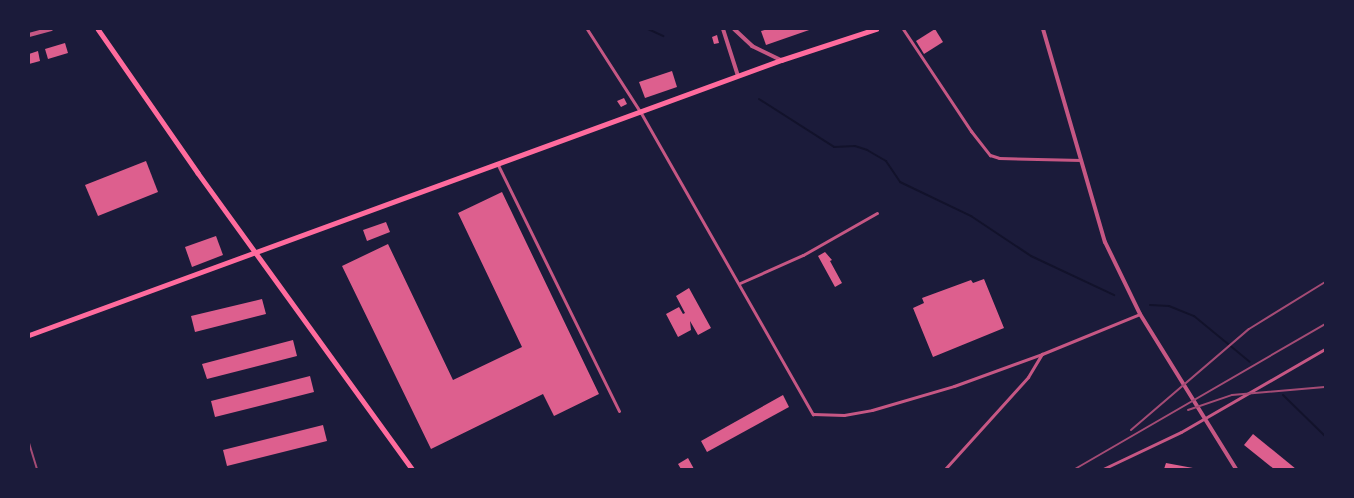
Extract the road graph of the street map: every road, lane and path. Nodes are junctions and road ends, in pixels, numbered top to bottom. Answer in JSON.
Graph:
{"nodes":[{"id":1,"x":51,"y":29,"type":"edge"},
{"id":2,"x":98,"y":29,"type":"edge"},
{"id":3,"x":587,"y":29,"type":"edge"},
{"id":4,"x":723,"y":29,"type":"edge"},
{"id":5,"x":734,"y":29,"type":"edge"},
{"id":6,"x":876,"y":29,"type":"edge"},
{"id":7,"x":903,"y":29,"type":"edge"},
{"id":8,"x":1043,"y":29,"type":"edge"},
{"id":9,"x":29,"y":35,"type":"edge"},
{"id":10,"x":781,"y":60,"type":"junction"},
{"id":11,"x":738,"y":76,"type":"junction"},
{"id":12,"x":641,"y":113,"type":"junction"},
{"id":13,"x":1081,"y":160,"type":"junction"},
{"id":14,"x":498,"y":166,"type":"junction"},
{"id":15,"x":877,"y":213,"type":"dead end"},
{"id":16,"x":257,"y":251,"type":"junction"},
{"id":17,"x":740,"y":283,"type":"junction"},
{"id":18,"x":1140,"y":314,"type":"junction"},
{"id":19,"x":29,"y":335,"type":"edge"},
{"id":20,"x":1325,"y":350,"type":"edge"},
{"id":21,"x":1042,"y":354,"type":"junction"},
{"id":22,"x":619,"y":411,"type":"dead end"},
{"id":23,"x":1205,"y":418,"type":"junction"},
{"id":24,"x":412,"y":469,"type":"edge"},
{"id":25,"x":945,"y":469,"type":"edge"},
{"id":26,"x":1103,"y":469,"type":"edge"},
{"id":27,"x":1236,"y":469,"type":"edge"}],
"edges":[{"from":1,"to":9,"type":"street"},
{"from":2,"to":16,"type":"main road"},
{"from":3,"to":12,"type":"street"},
{"from":4,"to":11,"type":"street"},
{"from":5,"to":10,"type":"street"},
{"from":6,"to":10,"type":"main road"},
{"from":7,"to":13,"type":"street"},
{"from":8,"to":13,"type":"street"},
{"from":10,"to":11,"type":"main road"},
{"from":11,"to":12,"type":"main road"},
{"from":12,"to":14,"type":"main road"},
{"from":12,"to":17,"type":"street"},
{"from":13,"to":18,"type":"street"},
{"from":14,"to":16,"type":"main road"},
{"from":14,"to":22,"type":"street"},
{"from":15,"to":17,"type":"street"},
{"from":16,"to":19,"type":"main road"},
{"from":16,"to":24,"type":"main road"},
{"from":17,"to":21,"type":"street"},
{"from":18,"to":21,"type":"street"},
{"from":18,"to":23,"type":"street"},
{"from":20,"to":23,"type":"street"},
{"from":21,"to":25,"type":"street"},
{"from":23,"to":26,"type":"street"},
{"from":23,"to":27,"type":"street"}]}
